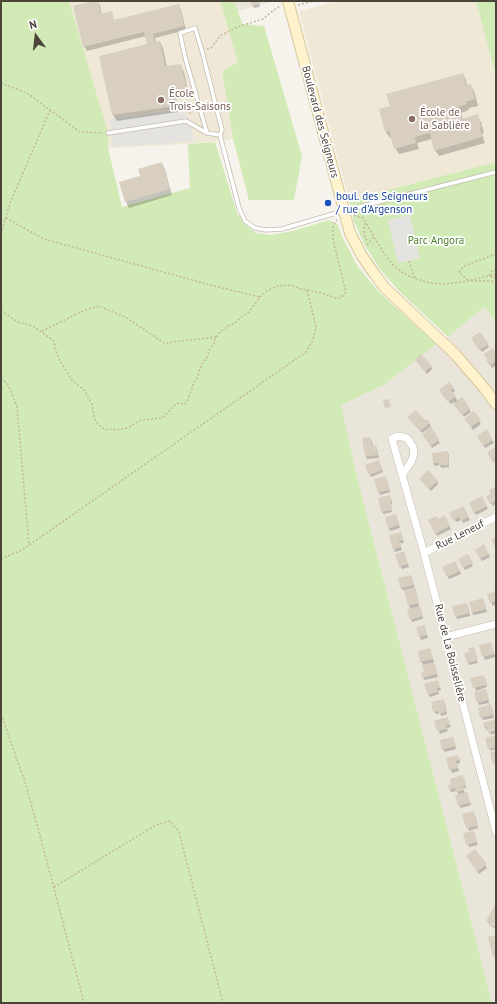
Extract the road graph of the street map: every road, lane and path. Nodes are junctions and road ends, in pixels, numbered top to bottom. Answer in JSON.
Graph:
{"nodes":[{"id":1,"x":289,"y":1,"type":"edge"},
{"id":2,"x":313,"y":1,"type":"edge"},
{"id":3,"x":202,"y":51,"type":"junction"},
{"id":4,"x":1,"y":83,"type":"edge"},
{"id":5,"x":170,"y":107,"type":"dead end"},
{"id":6,"x":50,"y":110,"type":"junction"},
{"id":7,"x":193,"y":114,"type":"dead end"},
{"id":8,"x":108,"y":133,"type":"joint"},
{"id":9,"x":207,"y":133,"type":"junction"},
{"id":10,"x":220,"y":135,"type":"junction"},
{"id":11,"x":496,"y":172,"type":"edge"},
{"id":12,"x":344,"y":211,"type":"junction"},
{"id":13,"x":6,"y":218,"type":"junction"},
{"id":14,"x":1,"y":221,"type":"edge"},
{"id":15,"x":366,"y":222,"type":"junction"},
{"id":16,"x":1,"y":234,"type":"edge"},
{"id":17,"x":368,"y":242,"type":"dead end"},
{"id":18,"x":496,"y":254,"type":"edge"},
{"id":19,"x":409,"y":260,"type":"dead end"},
{"id":20,"x":496,"y":269,"type":"edge"},
{"id":21,"x":496,"y":274,"type":"edge"},
{"id":22,"x":489,"y":276,"type":"junction"},
{"id":23,"x":496,"y":278,"type":"edge"},
{"id":24,"x":416,"y":280,"type":"junction"},
{"id":25,"x":468,"y":281,"type":"junction"},
{"id":26,"x":496,"y":282,"type":"edge"},
{"id":27,"x":307,"y":290,"type":"junction"},
{"id":28,"x":260,"y":297,"type":"junction"},
{"id":29,"x":1,"y":311,"type":"edge"},
{"id":30,"x":41,"y":331,"type":"junction"},
{"id":31,"x":217,"y":337,"type":"junction"},
{"id":32,"x":1,"y":378,"type":"edge"},
{"id":33,"x":496,"y":404,"type":"edge"},
{"id":34,"x":402,"y":475,"type":"junction"},
{"id":35,"x":496,"y":517,"type":"edge"},
{"id":36,"x":29,"y":545,"type":"junction"},
{"id":37,"x":424,"y":553,"type":"junction"},
{"id":38,"x":1,"y":559,"type":"edge"},
{"id":39,"x":496,"y":624,"type":"edge"},
{"id":40,"x":445,"y":637,"type":"junction"},
{"id":41,"x":1,"y":714,"type":"edge"},
{"id":42,"x":496,"y":832,"type":"edge"},
{"id":43,"x":54,"y":887,"type":"junction"},
{"id":44,"x":84,"y":1003,"type":"edge"},
{"id":45,"x":223,"y":1003,"type":"edge"}],
"edges":[{"from":1,"to":2,"type":"path"},
{"from":1,"to":3,"type":"path"},
{"from":1,"to":12,"type":"street","name":"Boulevard des Seigneurs"},
{"from":3,"to":9,"type":"lane"},
{"from":3,"to":10,"type":"lane"},
{"from":4,"to":6,"type":"path"},
{"from":5,"to":7,"type":"path"},
{"from":6,"to":8,"type":"path"},
{"from":6,"to":13,"type":"path"},
{"from":8,"to":9,"type":"lane"},
{"from":9,"to":10,"type":"lane"},
{"from":10,"to":12,"type":"lane"},
{"from":11,"to":12,"type":"lane"},
{"from":12,"to":15,"type":"path"},
{"from":12,"to":27,"type":"path"},
{"from":12,"to":33,"type":"street","name":"Boulevard des Seigneurs"},
{"from":13,"to":14,"type":"path"},
{"from":13,"to":16,"type":"path"},
{"from":13,"to":28,"type":"path"},
{"from":15,"to":17,"type":"path"},
{"from":15,"to":24,"type":"path"},
{"from":18,"to":25,"type":"path"},
{"from":19,"to":24,"type":"path"},
{"from":20,"to":22,"type":"path"},
{"from":21,"to":22,"type":"path"},
{"from":22,"to":23,"type":"path"},
{"from":22,"to":25,"type":"path"},
{"from":24,"to":25,"type":"path"},
{"from":25,"to":26,"type":"path"},
{"from":27,"to":28,"type":"path"},
{"from":27,"to":36,"type":"path"},
{"from":28,"to":31,"type":"path"},
{"from":29,"to":30,"type":"path"},
{"from":30,"to":31,"type":"path"},
{"from":30,"to":31,"type":"path"},
{"from":32,"to":36,"type":"path"},
{"from":34,"to":34,"type":"street","name":"Rue de La Boisselière"},
{"from":34,"to":37,"type":"street","name":"Rue de La Boisselière"},
{"from":35,"to":37,"type":"street","name":"Rue Leneuf"},
{"from":36,"to":38,"type":"path"},
{"from":37,"to":40,"type":"street","name":"Rue de La Boisselière"},
{"from":39,"to":40,"type":"street"},
{"from":40,"to":42,"type":"street","name":"Rue de La Boisselière"},
{"from":41,"to":43,"type":"path"},
{"from":43,"to":44,"type":"path"},
{"from":43,"to":45,"type":"path"}]}
